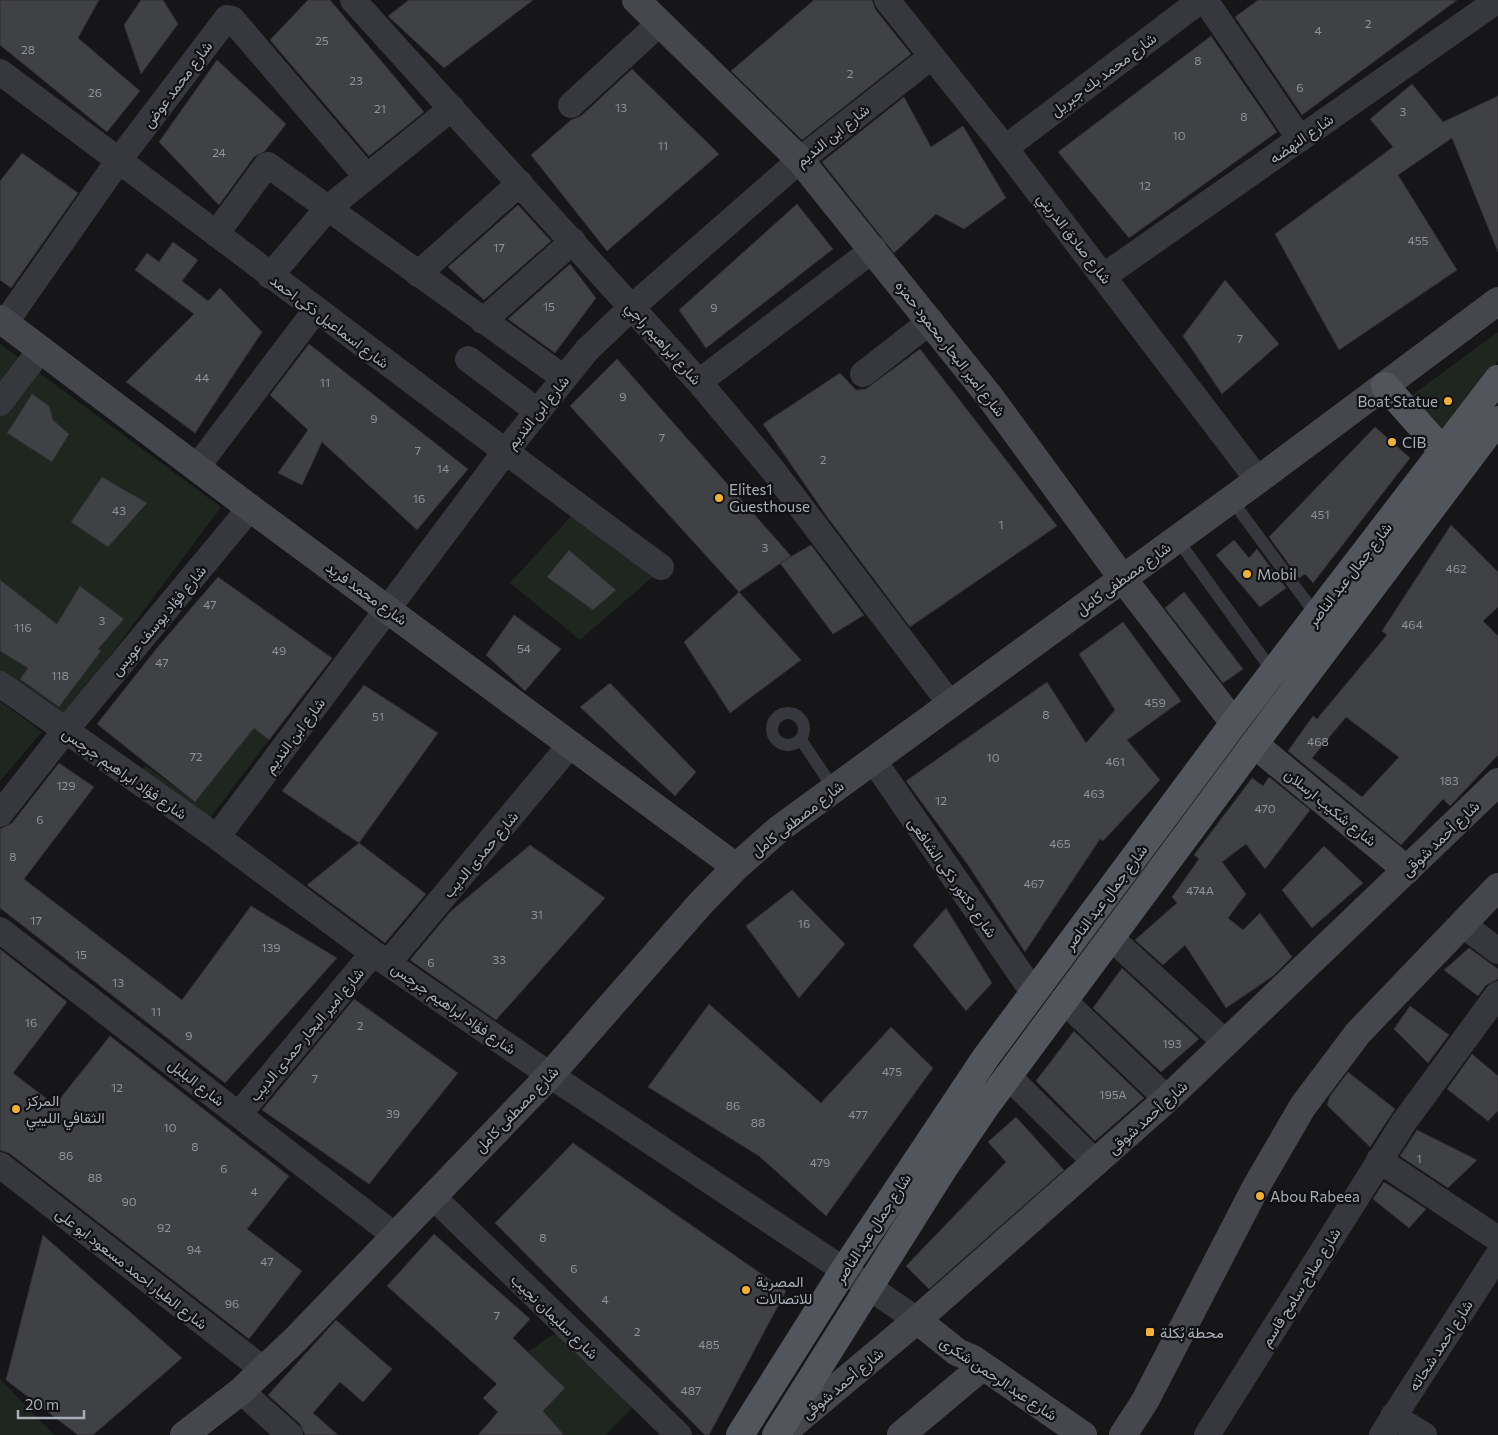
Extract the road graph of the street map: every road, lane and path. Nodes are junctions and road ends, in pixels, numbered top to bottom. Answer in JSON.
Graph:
{"nodes":[{"id":1,"x":353,"y":0,"type":"edge"},
{"id":2,"x":636,"y":0,"type":"edge"},
{"id":3,"x":886,"y":0,"type":"edge"},
{"id":4,"x":1201,"y":0,"type":"edge"},
{"id":5,"x":1205,"y":0,"type":"edge"},
{"id":6,"x":1498,"y":0,"type":"edge"},
{"id":7,"x":660,"y":24,"type":"junction"},
{"id":8,"x":932,"y":56,"type":"junction"},
{"id":9,"x":0,"y":72,"type":"edge"},
{"id":10,"x":571,"y":105,"type":"dead end"},
{"id":11,"x":452,"y":108,"type":"junction"},
{"id":12,"x":1300,"y":139,"type":"junction"},
{"id":13,"x":1005,"y":148,"type":"junction"},
{"id":14,"x":119,"y":160,"type":"junction"},
{"id":15,"x":800,"y":160,"type":"junction"},
{"id":16,"x":366,"y":176,"type":"junction"},
{"id":17,"x":520,"y":183,"type":"junction"},
{"id":18,"x":327,"y":209,"type":"junction"},
{"id":19,"x":216,"y":234,"type":"junction"},
{"id":20,"x":573,"y":241,"type":"junction"},
{"id":21,"x":874,"y":249,"type":"junction"},
{"id":22,"x":418,"y":274,"type":"junction"},
{"id":23,"x":270,"y":276,"type":"junction"},
{"id":24,"x":1104,"y":276,"type":"junction"},
{"id":25,"x":1498,"y":301,"type":"edge"},
{"id":26,"x":632,"y":307,"type":"junction"},
{"id":27,"x":315,"y":310,"type":"junction"},
{"id":28,"x":483,"y":320,"type":"junction"},
{"id":29,"x":3,"y":321,"type":"edge"},
{"id":30,"x":931,"y":321,"type":"junction"},
{"id":31,"x":40,"y":349,"type":"junction"},
{"id":32,"x":468,"y":359,"type":"dead end"},
{"id":33,"x":863,"y":374,"type":"dead end"},
{"id":34,"x":564,"y":378,"type":"junction"},
{"id":35,"x":1498,"y":379,"type":"edge"},
{"id":36,"x":699,"y":382,"type":"junction"},
{"id":37,"x":1385,"y":386,"type":"junction"},
{"id":38,"x":0,"y":403,"type":"edge"},
{"id":39,"x":537,"y":411,"type":"junction"},
{"id":40,"x":1498,"y":420,"type":"edge"},
{"id":41,"x":505,"y":452,"type":"junction"},
{"id":42,"x":1453,"y":460,"type":"junction"},
{"id":43,"x":197,"y":467,"type":"junction"},
{"id":44,"x":1258,"y":480,"type":"junction"},
{"id":45,"x":1231,"y":499,"type":"junction"},
{"id":46,"x":250,"y":508,"type":"junction"},
{"id":47,"x":1177,"y":539,"type":"junction"},
{"id":48,"x":661,"y":567,"type":"dead end"},
{"id":49,"x":1123,"y":579,"type":"junction"},
{"id":50,"x":389,"y":609,"type":"junction"},
{"id":51,"x":1316,"y":615,"type":"junction"},
{"id":52,"x":1273,"y":672,"type":"junction"},
{"id":53,"x":0,"y":684,"type":"edge"},
{"id":54,"x":951,"y":705,"type":"junction"},
{"id":55,"x":1234,"y":723,"type":"junction"},
{"id":56,"x":65,"y":731,"type":"junction"},
{"id":57,"x":801,"y":740,"type":"dead end"},
{"id":58,"x":571,"y":744,"type":"junction"},
{"id":59,"x":1254,"y":744,"type":"junction"},
{"id":60,"x":874,"y":762,"type":"junction"},
{"id":61,"x":1498,"y":782,"type":"edge"},
{"id":62,"x":834,"y":788,"type":"junction"},
{"id":63,"x":0,"y":814,"type":"edge"},
{"id":64,"x":217,"y":838,"type":"junction"},
{"id":65,"x":736,"y":867,"type":"junction"},
{"id":66,"x":1407,"y":870,"type":"junction"},
{"id":67,"x":1498,"y":887,"type":"edge"},
{"id":68,"x":1462,"y":924,"type":"junction"},
{"id":69,"x":0,"y":930,"type":"edge"},
{"id":70,"x":1110,"y":937,"type":"junction"},
{"id":71,"x":1498,"y":950,"type":"edge"},
{"id":72,"x":381,"y":958,"type":"junction"},
{"id":73,"x":1033,"y":992,"type":"junction"},
{"id":74,"x":1498,"y":994,"type":"edge"},
{"id":75,"x":1063,"y":1000,"type":"junction"},
{"id":76,"x":1226,"y":1043,"type":"junction"},
{"id":77,"x":550,"y":1075,"type":"junction"},
{"id":78,"x":1008,"y":1076,"type":"junction"},
{"id":79,"x":1167,"y":1099,"type":"junction"},
{"id":80,"x":239,"y":1114,"type":"junction"},
{"id":81,"x":1379,"y":1160,"type":"junction"},
{"id":82,"x":1096,"y":1163,"type":"junction"},
{"id":83,"x":0,"y":1165,"type":"edge"},
{"id":84,"x":432,"y":1196,"type":"junction"},
{"id":85,"x":394,"y":1235,"type":"junction"},
{"id":86,"x":1498,"y":1239,"type":"edge"},
{"id":87,"x":1498,"y":1255,"type":"edge"},
{"id":88,"x":844,"y":1270,"type":"junction"},
{"id":89,"x":870,"y":1287,"type":"junction"},
{"id":90,"x":917,"y":1320,"type":"junction"},
{"id":91,"x":983,"y":1366,"type":"junction"},
{"id":92,"x":264,"y":1370,"type":"junction"},
{"id":93,"x":241,"y":1390,"type":"junction"},
{"id":94,"x":1388,"y":1426,"type":"edge"},
{"id":95,"x":184,"y":1435,"type":"edge"},
{"id":96,"x":290,"y":1435,"type":"edge"},
{"id":97,"x":679,"y":1435,"type":"edge"},
{"id":98,"x":740,"y":1435,"type":"edge"},
{"id":99,"x":776,"y":1435,"type":"edge"},
{"id":100,"x":780,"y":1435,"type":"edge"},
{"id":101,"x":901,"y":1435,"type":"edge"},
{"id":102,"x":1083,"y":1435,"type":"edge"},
{"id":103,"x":1123,"y":1435,"type":"edge"},
{"id":104,"x":1207,"y":1435,"type":"edge"},
{"id":105,"x":1424,"y":1435,"type":"edge"}],
"edges":[{"from":1,"to":11,"type":"street","name":"شارع ابراهيم راجي"},
{"from":2,"to":7,"type":"street","name":"شارع امير البحار محمود حمزه"},
{"from":3,"to":8,"type":"street","name":"شارع صادق الدريني"},
{"from":4,"to":13,"type":"street","name":"شارع محمد بك جبريل"},
{"from":5,"to":12,"type":"street"},
{"from":6,"to":12,"type":"street","name":"شارع النهضه"},
{"from":7,"to":10,"type":"street"},
{"from":7,"to":15,"type":"street","name":"شارع امير البحار محمود حمزه"},
{"from":8,"to":13,"type":"street","name":"شارع صادق الدريني"},
{"from":8,"to":15,"type":"street","name":"شارع ابن النديم"},
{"from":9,"to":14,"type":"street","name":"شارع اسماعيل ذكى احمد"},
{"from":11,"to":16,"type":"street"},
{"from":11,"to":17,"type":"street","name":"شارع ابراهيم راجي"},
{"from":12,"to":24,"type":"street","name":"شارع النهضه"},
{"from":13,"to":24,"type":"street","name":"شارع صادق الدريني"},
{"from":14,"to":16,"type":"street","name":"شارع محمد عوض"},
{"from":14,"to":19,"type":"street","name":"شارع اسماعيل ذكى احمد"},
{"from":14,"to":29,"type":"street","name":"شارع محمد عوض"},
{"from":15,"to":21,"type":"street","name":"شارع امير البحار محمود حمزه"},
{"from":15,"to":26,"type":"street","name":"شارع ابن النديم"},
{"from":16,"to":18,"type":"street"},
{"from":17,"to":20,"type":"street","name":"شارع ابراهيم راجي"},
{"from":17,"to":22,"type":"street"},
{"from":18,"to":19,"type":"street"},
{"from":18,"to":22,"type":"street"},
{"from":18,"to":23,"type":"street"},
{"from":19,"to":23,"type":"street","name":"شارع اسماعيل ذكى احمد"},
{"from":20,"to":26,"type":"street","name":"شارع ابراهيم راجي"},
{"from":20,"to":28,"type":"street"},
{"from":21,"to":30,"type":"street","name":"شارع امير البحار محمود حمزه"},
{"from":21,"to":36,"type":"street"},
{"from":22,"to":28,"type":"street"},
{"from":23,"to":27,"type":"street","name":"شارع اسماعيل ذكى احمد"},
{"from":24,"to":44,"type":"street","name":"شارع صادق الدريني"},
{"from":25,"to":37,"type":"street","name":"شارع مصطفى كامل"},
{"from":26,"to":34,"type":"street","name":"شارع ابن النديم"},
{"from":26,"to":36,"type":"street","name":"شارع ابراهيم راجي"},
{"from":27,"to":41,"type":"street","name":"شارع اسماعيل ذكى احمد"},
{"from":27,"to":43,"type":"street"},
{"from":28,"to":34,"type":"street"},
{"from":29,"to":31,"type":"street","name":"شارع محمد فريد"},
{"from":30,"to":33,"type":"street"},
{"from":30,"to":49,"type":"street","name":"شارع امير البحار محمود حمزه"},
{"from":31,"to":38,"type":"street"},
{"from":31,"to":43,"type":"street","name":"شارع محمد فريد"},
{"from":32,"to":39,"type":"street"},
{"from":34,"to":39,"type":"street","name":"شارع ابن النديم"},
{"from":35,"to":42,"type":"main road","name":"شارع جمال عبد الناصر"},
{"from":36,"to":54,"type":"street","name":"شارع ابراهيم راجي"},
{"from":37,"to":42,"type":"main road"},
{"from":37,"to":44,"type":"street","name":"شارع مصطفى كامل"},
{"from":39,"to":41,"type":"street","name":"شارع ابن النديم"},
{"from":40,"to":42,"type":"main road","name":"شارع جمال عبد الناصر"},
{"from":41,"to":48,"type":"street","name":"شارع اسماعيل ذكى احمد"},
{"from":41,"to":50,"type":"street","name":"شارع ابن النديم"},
{"from":42,"to":51,"type":"main road","name":"شارع جمال عبد الناصر"},
{"from":42,"to":59,"type":"main road","name":"شارع جمال عبد الناصر"},
{"from":43,"to":46,"type":"street","name":"شارع محمد فريد"},
{"from":44,"to":45,"type":"street","name":"شارع مصطفى كامل"},
{"from":45,"to":47,"type":"street","name":"شارع مصطفى كامل"},
{"from":45,"to":51,"type":"lane"},
{"from":46,"to":50,"type":"street","name":"شارع محمد فريد"},
{"from":46,"to":56,"type":"street","name":"شارع فؤاد يوسف عويس"},
{"from":47,"to":49,"type":"street","name":"شارع مصطفى كامل"},
{"from":47,"to":52,"type":"lane"},
{"from":49,"to":54,"type":"street","name":"شارع مصطفى كامل"},
{"from":49,"to":55,"type":"street","name":"شارع امير البحار محمود حمزه"},
{"from":50,"to":58,"type":"street","name":"شارع محمد فريد"},
{"from":50,"to":64,"type":"street","name":"شارع ابن النديم"},
{"from":51,"to":52,"type":"main road","name":"شارع جمال عبد الناصر"},
{"from":52,"to":55,"type":"main road","name":"شارع جمال عبد الناصر"},
{"from":53,"to":56,"type":"street","name":"شارع فؤاد ابراهيم جرجس"},
{"from":54,"to":60,"type":"street","name":"شارع مصطفى كامل"},
{"from":55,"to":73,"type":"main road","name":"شارع جمال عبد الناصر"},
{"from":56,"to":63,"type":"street","name":"شارع فؤاد يوسف عويس"},
{"from":56,"to":64,"type":"street","name":"شارع فؤاد ابراهيم جرجس"},
{"from":57,"to":62,"type":"lane"},
{"from":58,"to":65,"type":"street","name":"شارع محمد فريد"},
{"from":58,"to":72,"type":"street","name":"شارع حمدى الديب"},
{"from":59,"to":66,"type":"street","name":"شارع شكيب ارسلان"},
{"from":59,"to":70,"type":"main road","name":"شارع جمال عبد الناصر"},
{"from":60,"to":62,"type":"street","name":"شارع مصطفى كامل"},
{"from":60,"to":73,"type":"street","name":"شارع دكتور ذكى الشافعى"},
{"from":61,"to":66,"type":"street","name":"شارع أحمد شوقى"},
{"from":62,"to":65,"type":"street","name":"شارع مصطفى كامل"},
{"from":64,"to":72,"type":"street","name":"شارع فؤاد ابراهيم جرجس"},
{"from":65,"to":77,"type":"street","name":"شارع مصطفى كامل"},
{"from":66,"to":76,"type":"street","name":"شارع أحمد شوقى"},
{"from":67,"to":68,"type":"street"},
{"from":68,"to":71,"type":"street"},
{"from":68,"to":103,"type":"street"},
{"from":69,"to":80,"type":"street","name":"شارع البلبل"},
{"from":70,"to":75,"type":"main road","name":"شارع جمال عبد الناصر"},
{"from":70,"to":76,"type":"street"},
{"from":72,"to":77,"type":"street","name":"شارع فؤاد ابراهيم جرجس"},
{"from":72,"to":80,"type":"street","name":"شارع امير البحار حمدى الديب"},
{"from":73,"to":88,"type":"main road","name":"شارع جمال عبد الناصر"},
{"from":74,"to":81,"type":"street","name":"شارع صلاح سامح قاسم"},
{"from":75,"to":78,"type":"main road","name":"شارع جمال عبد الناصر"},
{"from":75,"to":79,"type":"street"},
{"from":76,"to":79,"type":"street","name":"شارع أحمد شوقى"},
{"from":77,"to":84,"type":"street","name":"شارع مصطفى كامل"},
{"from":77,"to":88,"type":"street","name":"شارع فؤاد ابراهيم جرجس"},
{"from":78,"to":82,"type":"street"},
{"from":78,"to":89,"type":"main road","name":"شارع جمال عبد الناصر"},
{"from":79,"to":82,"type":"street","name":"شارع أحمد شوقى"},
{"from":80,"to":85,"type":"street","name":"شارع البلبل"},
{"from":81,"to":86,"type":"street"},
{"from":81,"to":104,"type":"street","name":"شارع صلاح سامح قاسم"},
{"from":82,"to":90,"type":"street","name":"شارع أحمد شوقى"},
{"from":83,"to":92,"type":"street","name":"شارع الطيار احمد مسعود ابو على"},
{"from":84,"to":85,"type":"street","name":"شارع مصطفى كامل"},
{"from":84,"to":97,"type":"street","name":"شارع سليمان نجيب"},
{"from":85,"to":92,"type":"street","name":"شارع مصطفى كامل"},
{"from":87,"to":94,"type":"street","name":"شارع احمد شحاته"},
{"from":88,"to":89,"type":"street","name":"شارع فؤاد ابراهيم جرجس"},
{"from":88,"to":98,"type":"main road","name":"شارع جمال عبد الناصر"},
{"from":89,"to":90,"type":"street","name":"شارع فؤاد ابراهيم جرجس"},
{"from":89,"to":99,"type":"main road","name":"شارع جمال عبد الناصر"},
{"from":90,"to":91,"type":"street","name":"شارع عبد الرحمن شكرى"},
{"from":90,"to":100,"type":"street","name":"شارع أحمد شوقى"},
{"from":91,"to":101,"type":"street"},
{"from":91,"to":102,"type":"street","name":"شارع عبد الرحمن شكرى"},
{"from":92,"to":93,"type":"street","name":"شارع مصطفى كامل"},
{"from":93,"to":95,"type":"street","name":"شارع مصطفى كامل"},
{"from":93,"to":96,"type":"street"},
{"from":94,"to":105,"type":"street"}]}
